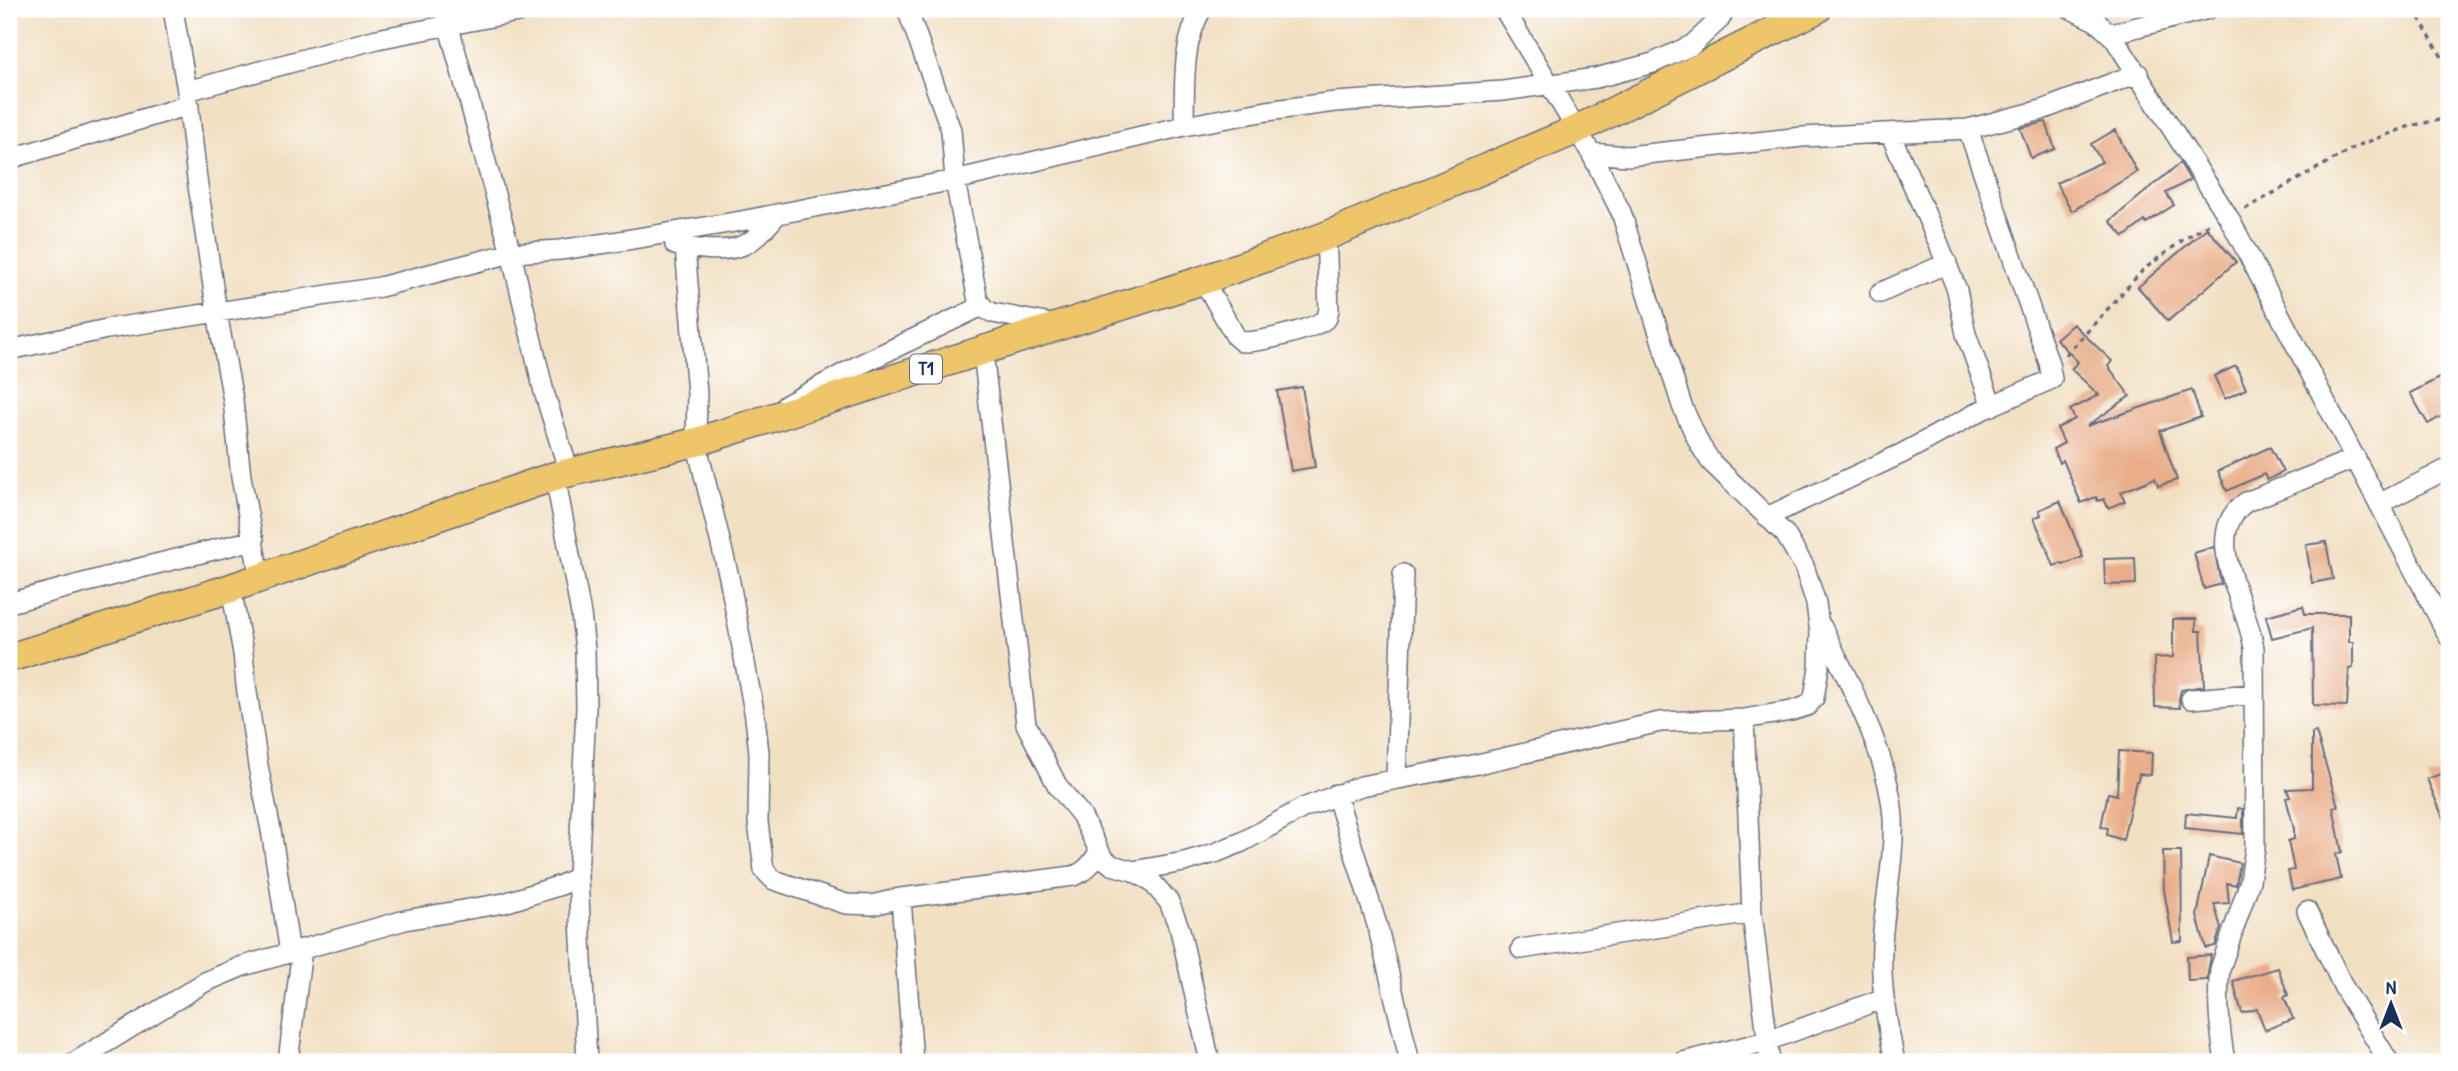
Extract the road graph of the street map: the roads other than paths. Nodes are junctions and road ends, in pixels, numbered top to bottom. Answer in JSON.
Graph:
{"nodes":[{"id":1,"x":173,"y":9,"type":"edge"},
{"id":2,"x":533,"y":9,"type":"edge"},
{"id":3,"x":907,"y":9,"type":"edge"},
{"id":4,"x":1202,"y":9,"type":"edge"},
{"id":5,"x":1504,"y":9,"type":"edge"},
{"id":6,"x":1725,"y":9,"type":"edge"},
{"id":7,"x":1817,"y":9,"type":"edge"},
{"id":8,"x":2071,"y":9,"type":"edge"},
{"id":9,"x":2208,"y":9,"type":"edge"},
{"id":10,"x":446,"y":18,"type":"edge"},
{"id":11,"x":2109,"y":34,"type":"junction"},
{"id":12,"x":2138,"y":73,"type":"junction"},
{"id":13,"x":1548,"y":85,"type":"junction"},
{"id":14,"x":188,"y":98,"type":"junction"},
{"id":15,"x":1184,"y":126,"type":"junction"},
{"id":16,"x":1968,"y":129,"type":"junction"},
{"id":17,"x":1890,"y":133,"type":"junction"},
{"id":18,"x":1583,"y":142,"type":"junction"},
{"id":19,"x":9,"y":159,"type":"edge"},
{"id":20,"x":955,"y":180,"type":"junction"},
{"id":21,"x":779,"y":213,"type":"junction"},
{"id":22,"x":1326,"y":236,"type":"junction"},
{"id":23,"x":620,"y":242,"type":"junction"},
{"id":24,"x":685,"y":247,"type":"junction"},
{"id":25,"x":511,"y":253,"type":"junction"},
{"id":26,"x":1947,"y":263,"type":"junction"},
{"id":27,"x":1203,"y":280,"type":"junction"},
{"id":28,"x":1880,"y":293,"type":"dead end"},
{"id":29,"x":982,"y":306,"type":"junction"},
{"id":30,"x":217,"y":313,"type":"junction"},
{"id":31,"x":1057,"y":325,"type":"junction"},
{"id":32,"x":9,"y":350,"type":"edge"},
{"id":33,"x":983,"y":352,"type":"junction"},
{"id":34,"x":1992,"y":406,"type":"junction"},
{"id":35,"x":760,"y":421,"type":"junction"},
{"id":36,"x":696,"y":442,"type":"junction"},
{"id":37,"x":2356,"y":458,"type":"junction"},
{"id":38,"x":2449,"y":468,"type":"edge"},
{"id":39,"x":562,"y":474,"type":"junction"},
{"id":40,"x":2379,"y":504,"type":"junction"},
{"id":41,"x":1769,"y":516,"type":"junction"},
{"id":42,"x":254,"y":540,"type":"junction"},
{"id":43,"x":1403,"y":574,"type":"dead end"},
{"id":44,"x":260,"y":578,"type":"junction"},
{"id":45,"x":231,"y":588,"type":"junction"},
{"id":46,"x":9,"y":603,"type":"edge"},
{"id":47,"x":1819,"y":620,"type":"junction"},
{"id":48,"x":2449,"y":637,"type":"edge"},
{"id":49,"x":9,"y":658,"type":"edge"},
{"id":50,"x":2253,"y":694,"type":"junction"},
{"id":51,"x":2191,"y":699,"type":"dead end"},
{"id":52,"x":1744,"y":719,"type":"junction"},
{"id":53,"x":1396,"y":779,"type":"junction"},
{"id":54,"x":1336,"y":794,"type":"junction"},
{"id":55,"x":1099,"y":852,"type":"junction"},
{"id":56,"x":1133,"y":871,"type":"junction"},
{"id":57,"x":579,"y":877,"type":"junction"},
{"id":58,"x":900,"y":898,"type":"junction"},
{"id":59,"x":2307,"y":911,"type":"dead end"},
{"id":60,"x":1752,"y":913,"type":"junction"},
{"id":61,"x":1521,"y":949,"type":"dead end"},
{"id":62,"x":296,"y":951,"type":"junction"},
{"id":63,"x":1882,"y":999,"type":"junction"},
{"id":64,"x":1766,"y":1041,"type":"junction"},
{"id":65,"x":75,"y":1062,"type":"edge"},
{"id":66,"x":288,"y":1062,"type":"edge"},
{"id":67,"x":587,"y":1062,"type":"edge"},
{"id":68,"x":913,"y":1062,"type":"edge"},
{"id":69,"x":1210,"y":1062,"type":"edge"},
{"id":70,"x":1410,"y":1062,"type":"edge"},
{"id":71,"x":1683,"y":1062,"type":"edge"},
{"id":72,"x":1770,"y":1062,"type":"edge"},
{"id":73,"x":1895,"y":1062,"type":"edge"},
{"id":74,"x":2224,"y":1062,"type":"edge"},
{"id":75,"x":2389,"y":1062,"type":"edge"}],
"edges":[{"from":1,"to":14,"type":"street"},
{"from":2,"to":10,"type":"street"},
{"from":3,"to":20,"type":"street"},
{"from":4,"to":15,"type":"street"},
{"from":5,"to":13,"type":"street"},
{"from":6,"to":13,"type":"street"},
{"from":7,"to":18,"type":"highway","number":"T1"},
{"from":8,"to":11,"type":"street"},
{"from":9,"to":11,"type":"street"},
{"from":10,"to":14,"type":"street"},
{"from":10,"to":25,"type":"street"},
{"from":11,"to":12,"type":"street"},
{"from":12,"to":16,"type":"street"},
{"from":12,"to":37,"type":"street"},
{"from":13,"to":15,"type":"street"},
{"from":13,"to":18,"type":"street"},
{"from":14,"to":19,"type":"street"},
{"from":14,"to":30,"type":"street"},
{"from":15,"to":20,"type":"street"},
{"from":16,"to":17,"type":"street"},
{"from":16,"to":34,"type":"street"},
{"from":17,"to":18,"type":"street"},
{"from":17,"to":26,"type":"street"},
{"from":18,"to":22,"type":"highway","number":"T1"},
{"from":18,"to":41,"type":"street"},
{"from":20,"to":21,"type":"street"},
{"from":20,"to":29,"type":"street"},
{"from":21,"to":23,"type":"street"},
{"from":21,"to":24,"type":"street"},
{"from":22,"to":27,"type":"highway","number":"T1"},
{"from":22,"to":27,"type":"street"},
{"from":23,"to":24,"type":"street"},
{"from":23,"to":25,"type":"street"},
{"from":24,"to":36,"type":"street"},
{"from":25,"to":30,"type":"street"},
{"from":25,"to":39,"type":"street"},
{"from":26,"to":28,"type":"street"},
{"from":26,"to":34,"type":"street"},
{"from":27,"to":31,"type":"highway","number":"T1"},
{"from":29,"to":31,"type":"street"},
{"from":29,"to":35,"type":"street"},
{"from":30,"to":32,"type":"street"},
{"from":30,"to":42,"type":"street"},
{"from":31,"to":33,"type":"highway","number":"T1"},
{"from":33,"to":35,"type":"highway","number":"T1"},
{"from":33,"to":55,"type":"street"},
{"from":34,"to":41,"type":"street"},
{"from":35,"to":36,"type":"highway","number":"T1"},
{"from":36,"to":39,"type":"highway","number":"T1"},
{"from":36,"to":58,"type":"street"},
{"from":37,"to":40,"type":"street"},
{"from":37,"to":50,"type":"street"},
{"from":38,"to":40,"type":"street"},
{"from":39,"to":44,"type":"highway","number":"T1"},
{"from":39,"to":57,"type":"street"},
{"from":40,"to":48,"type":"street"},
{"from":41,"to":47,"type":"street"},
{"from":42,"to":44,"type":"street"},
{"from":42,"to":46,"type":"street"},
{"from":43,"to":53,"type":"street"},
{"from":44,"to":45,"type":"highway","number":"T1"},
{"from":45,"to":49,"type":"highway","number":"T1"},
{"from":45,"to":62,"type":"street"},
{"from":47,"to":52,"type":"street"},
{"from":47,"to":63,"type":"street"},
{"from":50,"to":51,"type":"street"},
{"from":50,"to":74,"type":"street"},
{"from":52,"to":53,"type":"street"},
{"from":52,"to":60,"type":"street"},
{"from":53,"to":54,"type":"street"},
{"from":54,"to":56,"type":"street"},
{"from":54,"to":70,"type":"street"},
{"from":55,"to":56,"type":"street"},
{"from":55,"to":58,"type":"street"},
{"from":56,"to":69,"type":"street"},
{"from":57,"to":62,"type":"street"},
{"from":57,"to":67,"type":"street"},
{"from":58,"to":68,"type":"street"},
{"from":59,"to":75,"type":"street"},
{"from":60,"to":61,"type":"street"},
{"from":60,"to":64,"type":"street"},
{"from":62,"to":65,"type":"street"},
{"from":62,"to":66,"type":"street"},
{"from":63,"to":64,"type":"street"},
{"from":63,"to":73,"type":"street"},
{"from":64,"to":71,"type":"street"},
{"from":64,"to":72,"type":"street"}]}
